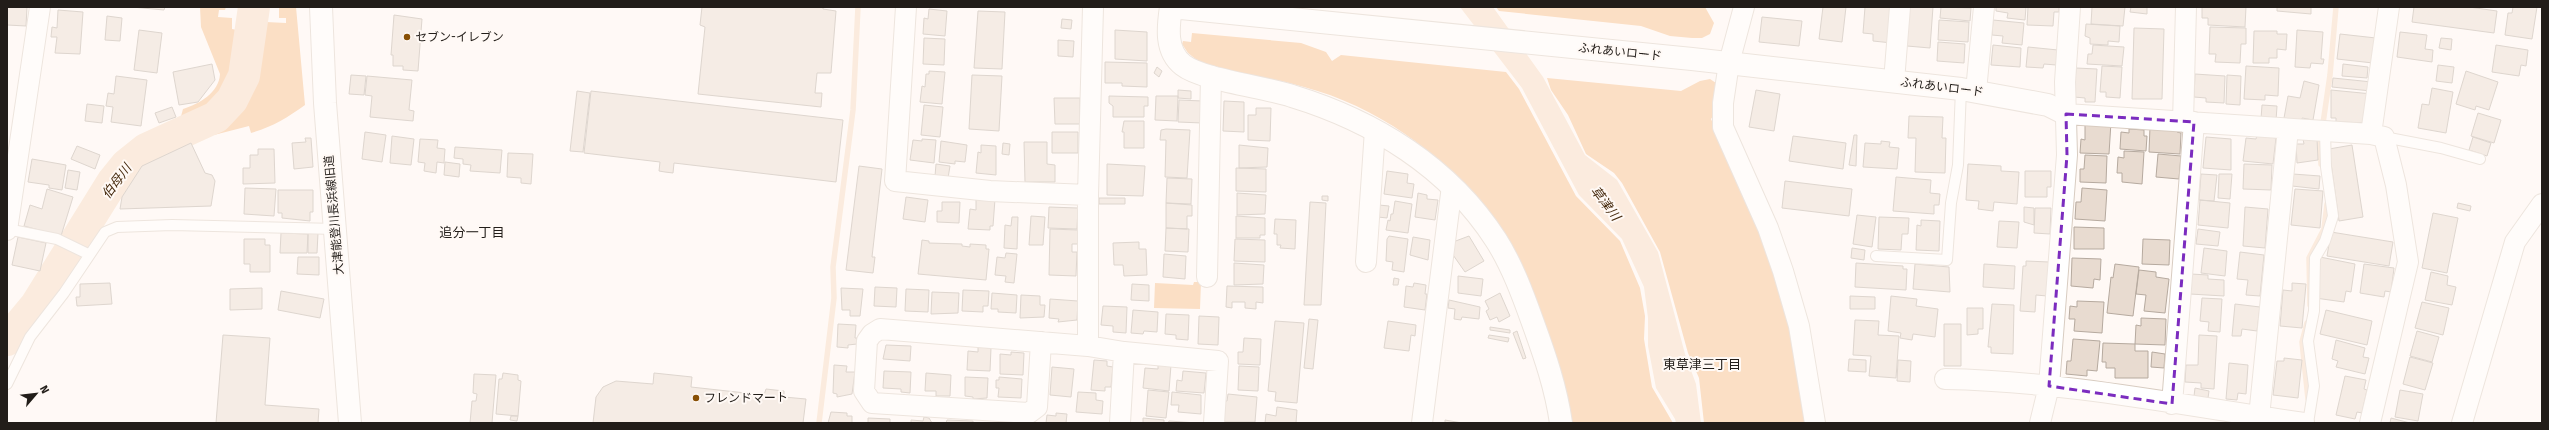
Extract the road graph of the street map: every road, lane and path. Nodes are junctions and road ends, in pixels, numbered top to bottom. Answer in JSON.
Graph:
{"nodes":[{"id":1,"x":40,"y":7,"type":"edge"},
{"id":2,"x":321,"y":7,"type":"edge"},
{"id":3,"x":906,"y":7,"type":"edge"},
{"id":4,"x":1093,"y":7,"type":"edge"},
{"id":5,"x":1171,"y":7,"type":"edge"},
{"id":6,"x":1744,"y":7,"type":"edge"},
{"id":7,"x":1900,"y":7,"type":"edge"},
{"id":8,"x":1984,"y":7,"type":"edge"},
{"id":9,"x":2070,"y":7,"type":"edge"},
{"id":10,"x":2186,"y":7,"type":"edge"},
{"id":11,"x":2390,"y":7,"type":"edge"},
{"id":12,"x":1729,"y":64,"type":"junction"},
{"id":13,"x":1211,"y":76,"type":"junction"},
{"id":14,"x":1894,"y":81,"type":"junction"},
{"id":15,"x":1969,"y":90,"type":"junction"},
{"id":16,"x":2066,"y":114,"type":"junction"},
{"id":17,"x":2188,"y":122,"type":"junction"},
{"id":18,"x":2288,"y":129,"type":"junction"},
{"id":19,"x":1375,"y":130,"type":"junction"},
{"id":20,"x":2325,"y":131,"type":"junction"},
{"id":21,"x":2377,"y":135,"type":"junction"},
{"id":22,"x":13,"y":152,"type":"edge"},
{"id":23,"x":2480,"y":159,"type":"dead end"},
{"id":24,"x":1452,"y":186,"type":"junction"},
{"id":25,"x":1088,"y":195,"type":"junction"},
{"id":26,"x":2542,"y":204,"type":"edge"},
{"id":27,"x":336,"y":229,"type":"junction"},
{"id":28,"x":7,"y":230,"type":"edge"},
{"id":29,"x":86,"y":253,"type":"junction"},
{"id":30,"x":1876,"y":256,"type":"dead end"},
{"id":31,"x":1366,"y":262,"type":"dead end"},
{"id":32,"x":1207,"y":277,"type":"dead end"},
{"id":33,"x":1041,"y":342,"type":"junction"},
{"id":34,"x":1088,"y":346,"type":"junction"},
{"id":35,"x":1124,"y":352,"type":"junction"},
{"id":36,"x":1945,"y":379,"type":"dead end"},
{"id":37,"x":7,"y":384,"type":"edge"},
{"id":38,"x":2049,"y":386,"type":"junction"},
{"id":39,"x":2172,"y":404,"type":"junction"},
{"id":40,"x":992,"y":417,"type":"edge"},
{"id":41,"x":2259,"y":417,"type":"junction"},
{"id":42,"x":350,"y":423,"type":"edge"},
{"id":43,"x":1120,"y":423,"type":"edge"},
{"id":44,"x":1214,"y":423,"type":"edge"},
{"id":45,"x":1422,"y":423,"type":"edge"},
{"id":46,"x":1561,"y":423,"type":"edge"},
{"id":47,"x":1815,"y":423,"type":"edge"},
{"id":48,"x":2040,"y":423,"type":"edge"},
{"id":49,"x":2304,"y":423,"type":"edge"},
{"id":50,"x":2308,"y":423,"type":"edge"},
{"id":51,"x":2370,"y":423,"type":"edge"},
{"id":52,"x":2462,"y":423,"type":"edge"}],
"edges":[{"from":1,"to":22,"type":"street"},
{"from":2,"to":27,"type":"street","name":"大津能登川長浜線旧道"},
{"from":3,"to":25,"type":"street"},
{"from":4,"to":25,"type":"street"},
{"from":5,"to":12,"type":"street","name":"ふれあいロード"},
{"from":5,"to":13,"type":"street"},
{"from":6,"to":12,"type":"street"},
{"from":7,"to":14,"type":"street"},
{"from":8,"to":15,"type":"street"},
{"from":9,"to":16,"type":"street"},
{"from":10,"to":17,"type":"street"},
{"from":11,"to":21,"type":"street"},
{"from":12,"to":14,"type":"street","name":"ふれあいロード"},
{"from":12,"to":47,"type":"street"},
{"from":13,"to":19,"type":"street"},
{"from":13,"to":32,"type":"street"},
{"from":14,"to":15,"type":"street","name":"ふれあいロード"},
{"from":15,"to":16,"type":"street","name":"ふれあいロード"},
{"from":15,"to":30,"type":"lane"},
{"from":16,"to":17,"type":"street"},
{"from":16,"to":38,"type":"street"},
{"from":17,"to":18,"type":"street"},
{"from":17,"to":39,"type":"street"},
{"from":18,"to":20,"type":"street"},
{"from":18,"to":41,"type":"street"},
{"from":19,"to":24,"type":"street"},
{"from":19,"to":31,"type":"street"},
{"from":20,"to":21,"type":"street"},
{"from":20,"to":50,"type":"lane"},
{"from":21,"to":23,"type":"lane"},
{"from":21,"to":51,"type":"street"},
{"from":22,"to":28,"type":"street"},
{"from":24,"to":45,"type":"street"},
{"from":24,"to":46,"type":"street"},
{"from":25,"to":34,"type":"street"},
{"from":26,"to":52,"type":"street"},
{"from":27,"to":29,"type":"lane"},
{"from":27,"to":42,"type":"street","name":"大津能登川長浜線旧道"},
{"from":28,"to":29,"type":"lane"},
{"from":29,"to":37,"type":"lane"},
{"from":33,"to":34,"type":"street"},
{"from":33,"to":40,"type":"street"},
{"from":33,"to":40,"type":"street"},
{"from":34,"to":35,"type":"street"},
{"from":35,"to":43,"type":"street"},
{"from":35,"to":44,"type":"street"},
{"from":36,"to":38,"type":"street"},
{"from":38,"to":39,"type":"street"},
{"from":38,"to":48,"type":"street"},
{"from":39,"to":41,"type":"street"},
{"from":41,"to":49,"type":"street"}]}
